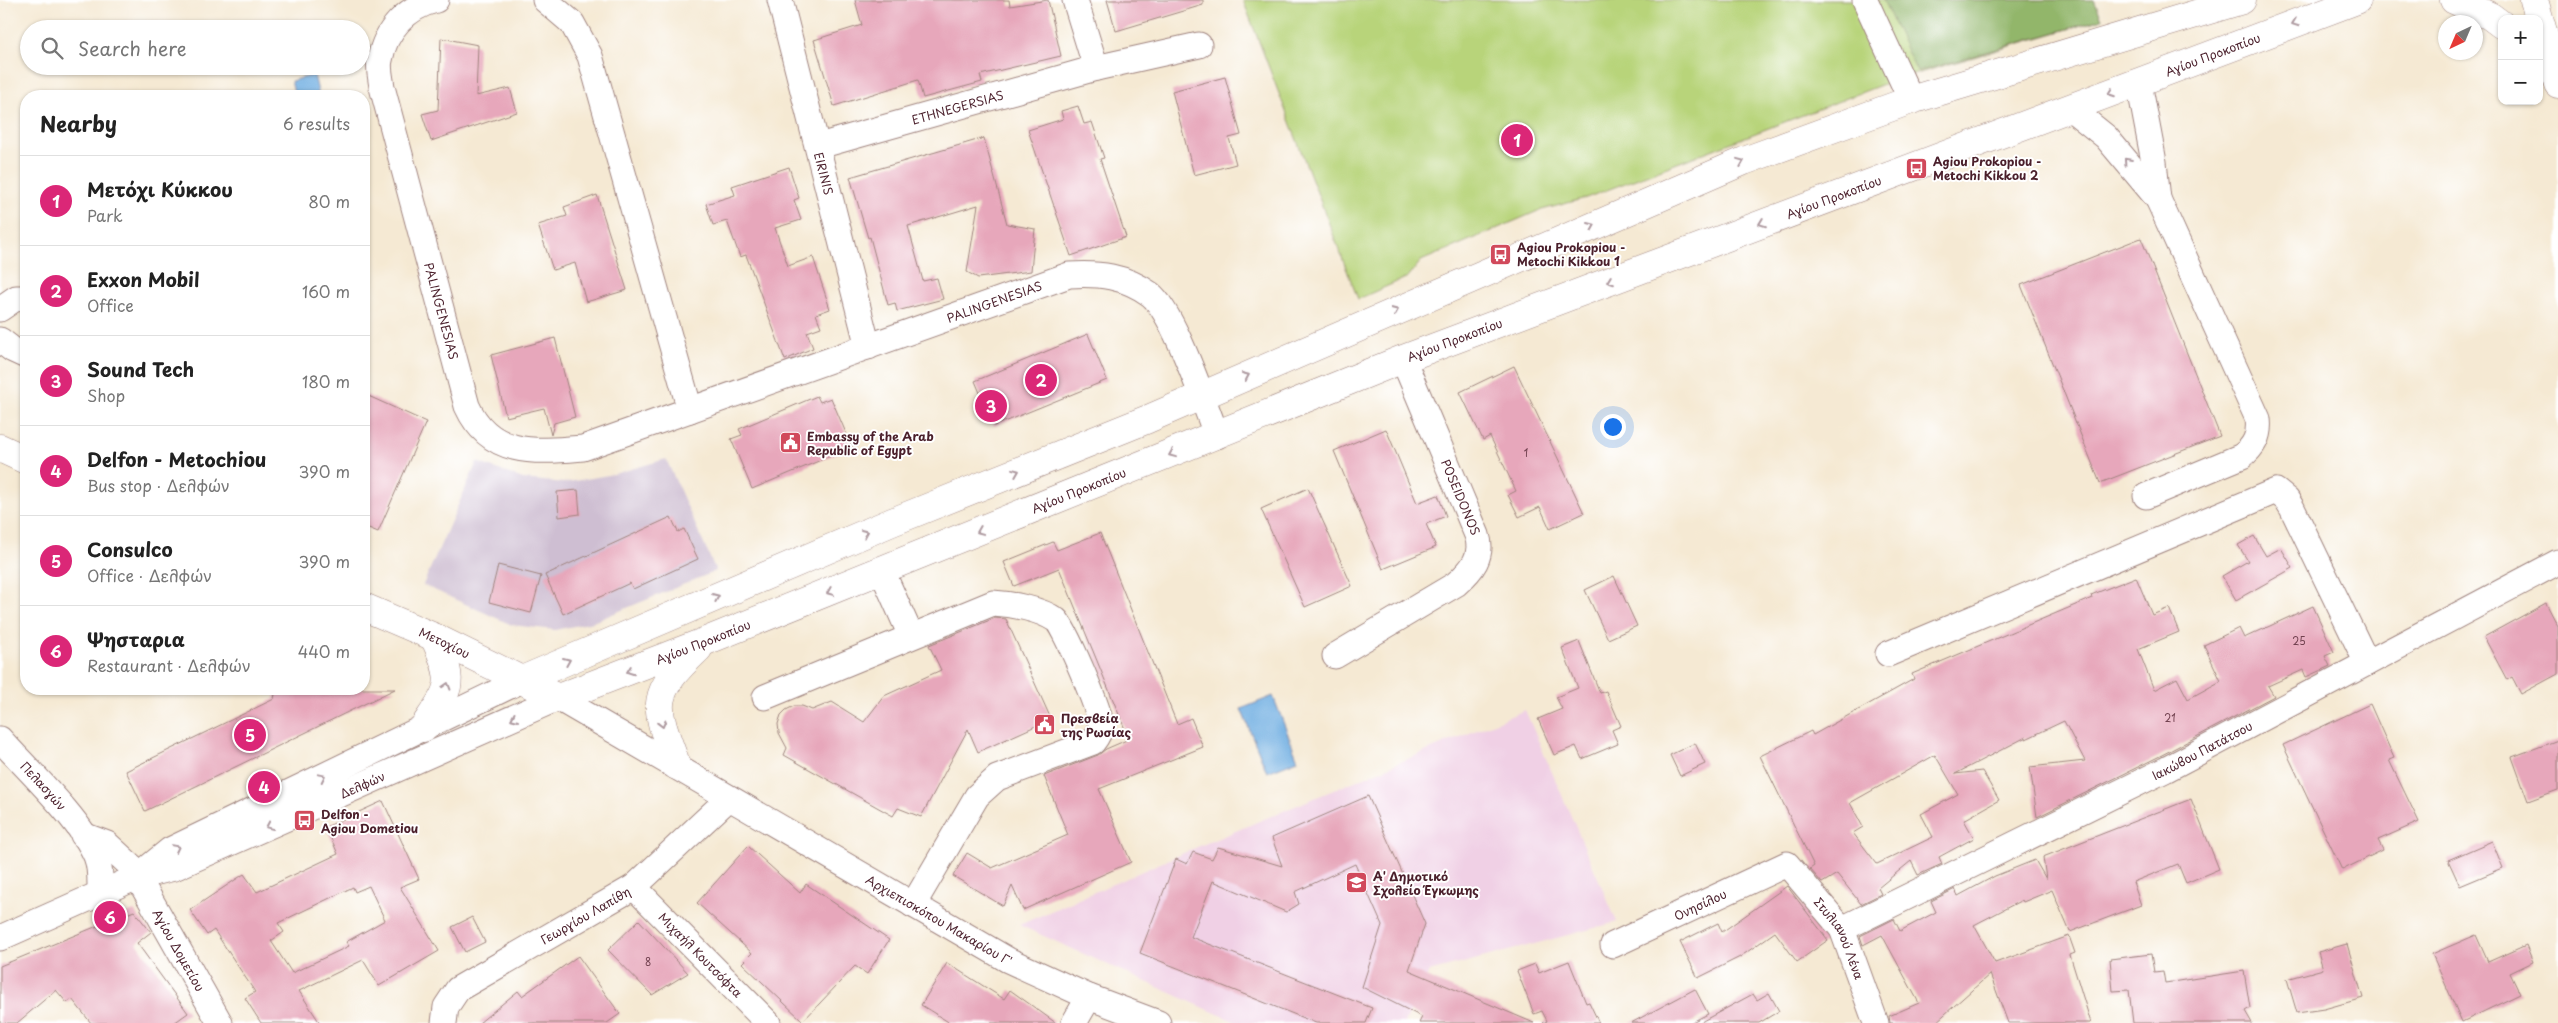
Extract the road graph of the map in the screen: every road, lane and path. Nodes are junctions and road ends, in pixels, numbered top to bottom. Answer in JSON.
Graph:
{"nodes":[{"id":1,"x":436,"y":0,"type":"edge"},
{"id":2,"x":545,"y":0,"type":"edge"},
{"id":3,"x":780,"y":0,"type":"edge"},
{"id":4,"x":1075,"y":0,"type":"edge"},
{"id":5,"x":1865,"y":0,"type":"edge"},
{"id":6,"x":2242,"y":0,"type":"edge"},
{"id":7,"x":2357,"y":0,"type":"edge"},
{"id":8,"x":2454,"y":0,"type":"edge"},
{"id":9,"x":2534,"y":0,"type":"edge"},
{"id":10,"x":2498,"y":22,"type":"edge"},
{"id":11,"x":1199,"y":45,"type":"dead end"},
{"id":12,"x":2543,"y":65,"type":"edge"},
{"id":13,"x":1096,"y":68,"type":"junction"},
{"id":14,"x":2139,"y":83,"type":"junction"},
{"id":15,"x":2558,"y":83,"type":"edge"},
{"id":16,"x":1911,"y":100,"type":"junction"},
{"id":17,"x":2070,"y":108,"type":"junction"},
{"id":18,"x":819,"y":146,"type":"junction"},
{"id":19,"x":2158,"y":199,"type":"junction"},
{"id":20,"x":20,"y":298,"type":"edge"},
{"id":21,"x":0,"y":309,"type":"edge"},
{"id":22,"x":0,"y":340,"type":"edge"},
{"id":23,"x":868,"y":346,"type":"junction"},
{"id":24,"x":20,"y":353,"type":"edge"},
{"id":25,"x":1403,"y":359,"type":"junction"},
{"id":26,"x":1201,"y":396,"type":"junction"},
{"id":27,"x":690,"y":410,"type":"junction"},
{"id":28,"x":1217,"y":436,"type":"junction"},
{"id":29,"x":0,"y":448,"type":"edge"},
{"id":30,"x":20,"y":457,"type":"edge"},
{"id":31,"x":2146,"y":496,"type":"dead end"},
{"id":32,"x":2558,"y":562,"type":"edge"},
{"id":33,"x":882,"y":571,"type":"junction"},
{"id":34,"x":370,"y":610,"type":"edge"},
{"id":35,"x":911,"y":636,"type":"junction"},
{"id":36,"x":434,"y":638,"type":"junction"},
{"id":37,"x":706,"y":642,"type":"junction"},
{"id":38,"x":1888,"y":654,"type":"dead end"},
{"id":39,"x":1335,"y":656,"type":"dead end"},
{"id":40,"x":2367,"y":663,"type":"junction"},
{"id":41,"x":522,"y":680,"type":"junction"},
{"id":42,"x":765,"y":697,"type":"dead end"},
{"id":43,"x":558,"y":698,"type":"junction"},
{"id":44,"x":423,"y":728,"type":"junction"},
{"id":45,"x":0,"y":739,"type":"edge"},
{"id":46,"x":676,"y":766,"type":"junction"},
{"id":47,"x":729,"y":798,"type":"junction"},
{"id":48,"x":83,"y":835,"type":"junction"},
{"id":49,"x":1787,"y":864,"type":"joint"},
{"id":50,"x":137,"y":877,"type":"junction"},
{"id":51,"x":634,"y":887,"type":"junction"},
{"id":52,"x":100,"y":895,"type":"junction"},
{"id":53,"x":912,"y":905,"type":"junction"},
{"id":54,"x":1842,"y":929,"type":"junction"},
{"id":55,"x":0,"y":938,"type":"edge"},
{"id":56,"x":1613,"y":945,"type":"dead end"},
{"id":57,"x":1089,"y":996,"type":"junction"},
{"id":58,"x":220,"y":1023,"type":"edge"},
{"id":59,"x":444,"y":1023,"type":"edge"},
{"id":60,"x":768,"y":1023,"type":"edge"},
{"id":61,"x":1074,"y":1023,"type":"edge"},
{"id":62,"x":1158,"y":1023,"type":"edge"},
{"id":63,"x":1876,"y":1023,"type":"edge"}],
"edges":[{"from":1,"to":27,"type":"street","name":"PALINGENESIAS"},
{"from":2,"to":27,"type":"street"},
{"from":3,"to":18,"type":"street","name":"EIRINIS"},
{"from":4,"to":13,"type":"street"},
{"from":5,"to":16,"type":"street"},
{"from":6,"to":16,"type":"main road"},
{"from":7,"to":14,"type":"main road","name":"Αγίου Προκοπίου","one_way":true},
{"from":8,"to":10,"type":"main road"},
{"from":9,"to":15,"type":"main road"},
{"from":11,"to":13,"type":"street","name":"ETHNEGERSIAS"},
{"from":12,"to":15,"type":"main road"},
{"from":13,"to":18,"type":"street","name":"ETHNEGERSIAS"},
{"from":14,"to":17,"type":"main road","name":"Αγίου Προκοπίου","one_way":true},
{"from":14,"to":19,"type":"street"},
{"from":26,"to":16,"type":"main road","one_way":true},
{"from":19,"to":17,"type":"street","one_way":true},
{"from":17,"to":25,"type":"main road","name":"Αγίου Προκοπίου","one_way":true},
{"from":18,"to":23,"type":"street","name":"EIRINIS"},
{"from":19,"to":31,"type":"street"},
{"from":20,"to":21,"type":"street"},
{"from":22,"to":24,"type":"street"},
{"from":23,"to":26,"type":"street","name":"PALINGENESIAS"},
{"from":23,"to":27,"type":"street","name":"PALINGENESIAS"},
{"from":25,"to":28,"type":"main road","name":"Αγίου Προκοπίου"},
{"from":25,"to":39,"type":"street","name":"POSEIDONOS"},
{"from":26,"to":28,"type":"street","name":"PALINGENESIAS"},
{"from":41,"to":26,"type":"main road","one_way":true},
{"from":28,"to":33,"type":"main road","name":"Αγίου Προκοπίου","one_way":true},
{"from":29,"to":30,"type":"main road"},
{"from":32,"to":40,"type":"street","name":"Ιακώβου Πατάτσου"},
{"from":33,"to":35,"type":"street"},
{"from":33,"to":37,"type":"main road","name":"Αγίου Προκοπίου","one_way":true},
{"from":34,"to":36,"type":"main road","name":"Μετοχίου"},
{"from":35,"to":42,"type":"street"},
{"from":35,"to":53,"type":"street"},
{"from":36,"to":41,"type":"main road","name":"Μετοχίου"},
{"from":44,"to":36,"type":"main road","one_way":true},
{"from":37,"to":43,"type":"main road","name":"Αγίου Προκοπίου","one_way":true},
{"from":37,"to":46,"type":"main road","one_way":true},
{"from":38,"to":40,"type":"street"},
{"from":40,"to":54,"type":"street","name":"Ιακώβου Πατάτσου"},
{"from":41,"to":43,"type":"main road","name":"Μετοχίου"},
{"from":41,"to":44,"type":"street","name":"Δελφών"},
{"from":43,"to":46,"type":"street"},
{"from":43,"to":50,"type":"street","name":"Δελφών","one_way":true},
{"from":50,"to":44,"type":"street","name":"Δελφών","one_way":true},
{"from":45,"to":48,"type":"street","name":"Πελασγών"},
{"from":46,"to":47,"type":"street","name":"Αρχιεπισκόπου Μακαρίου Γ'"},
{"from":47,"to":51,"type":"street","name":"Γεωργίου Λαπίθη"},
{"from":47,"to":53,"type":"street","name":"Αρχιεπισκόπου Μακαρίου Γ'"},
{"from":48,"to":50,"type":"street","name":"Πελασγών"},
{"from":48,"to":52,"type":"street","name":"Πελασγών"},
{"from":49,"to":54,"type":"street","name":"Στυλιανού Λένα"},
{"from":49,"to":56,"type":"street","name":"Ονησίλου"},
{"from":50,"to":52,"type":"street","name":"Δελφών"},
{"from":50,"to":58,"type":"street","name":"Αγίου Δομετίου"},
{"from":51,"to":59,"type":"street","name":"Γεωργίου Λαπίθη"},
{"from":51,"to":60,"type":"street","name":"Μιχαήλ Κουτσόφτα"},
{"from":52,"to":55,"type":"street","name":"Δελφών"},
{"from":53,"to":57,"type":"street","name":"Αρχιεπισκόπου Μακαρίου Γ'"},
{"from":54,"to":63,"type":"street","name":"Στυλιανού Λένα"},
{"from":57,"to":61,"type":"street"},
{"from":57,"to":62,"type":"street","name":"Αρχιεπισκόπου Μακαρίου Γ'"}]}
